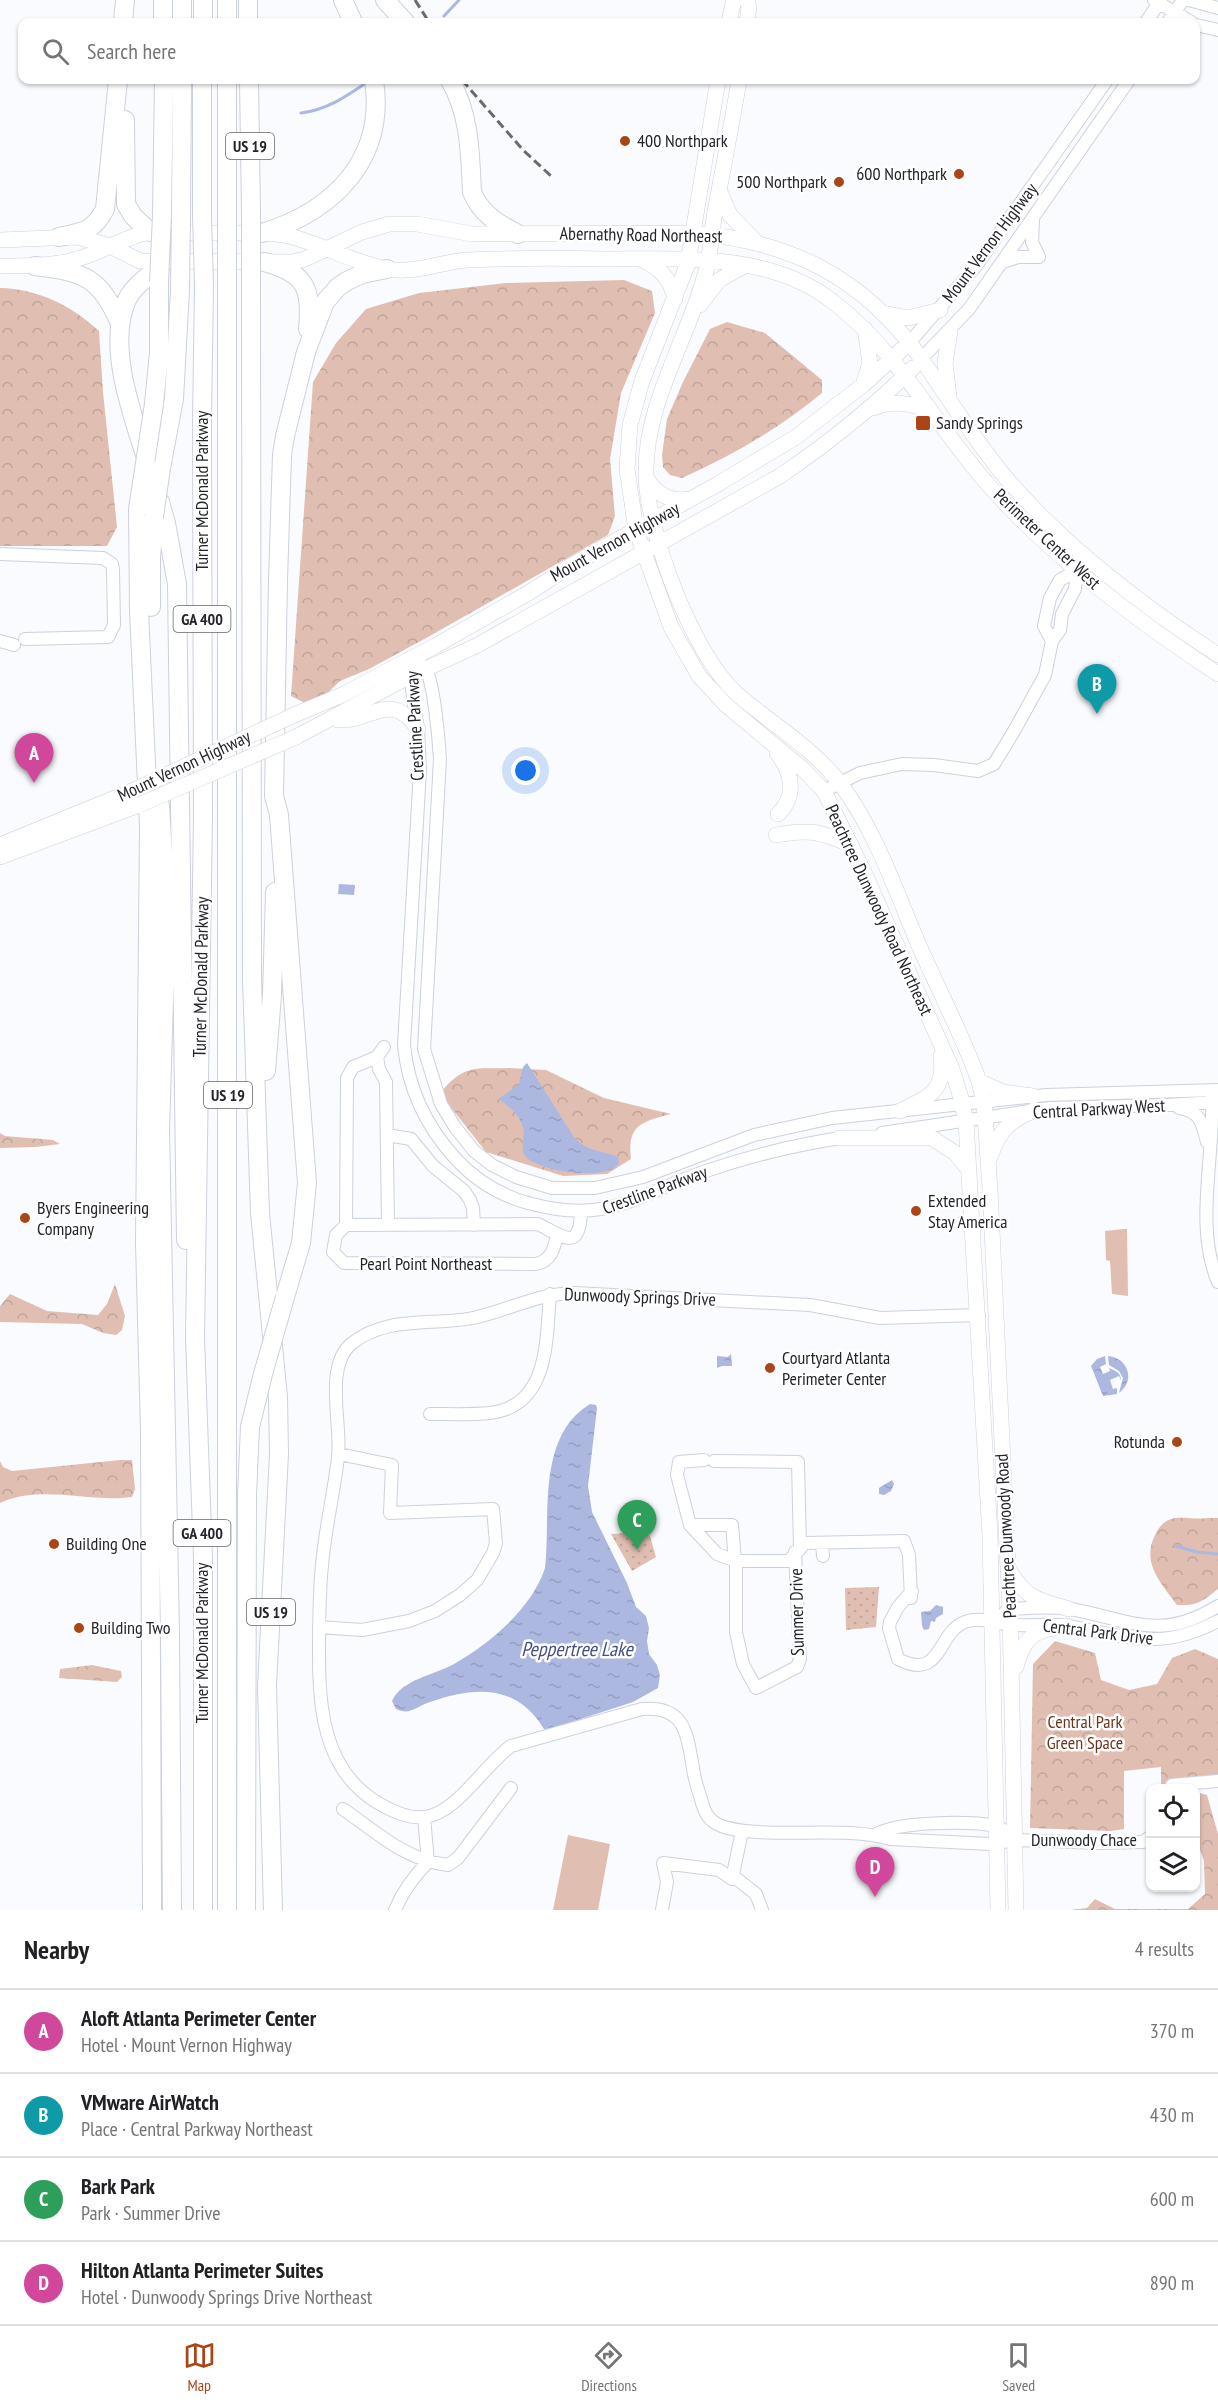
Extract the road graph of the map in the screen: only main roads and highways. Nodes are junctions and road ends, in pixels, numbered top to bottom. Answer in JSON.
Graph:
{"nodes":[{"id":1,"x":125,"y":0,"type":"edge"},
{"id":2,"x":163,"y":0,"type":"edge"},
{"id":3,"x":182,"y":0,"type":"edge"},
{"id":4,"x":203,"y":0,"type":"edge"},
{"id":5,"x":227,"y":0,"type":"edge"},
{"id":6,"x":248,"y":0,"type":"edge"},
{"id":7,"x":343,"y":0,"type":"edge"},
{"id":8,"x":385,"y":0,"type":"edge"},
{"id":9,"x":734,"y":0,"type":"edge"},
{"id":10,"x":747,"y":0,"type":"edge"},
{"id":11,"x":124,"y":18,"type":"edge"},
{"id":12,"x":164,"y":18,"type":"edge"},
{"id":13,"x":182,"y":18,"type":"edge"},
{"id":14,"x":203,"y":18,"type":"edge"},
{"id":15,"x":227,"y":18,"type":"edge"},
{"id":16,"x":248,"y":18,"type":"edge"},
{"id":17,"x":351,"y":18,"type":"edge"},
{"id":18,"x":401,"y":18,"type":"edge"},
{"id":19,"x":730,"y":18,"type":"edge"},
{"id":20,"x":748,"y":18,"type":"edge"},
{"id":21,"x":118,"y":84,"type":"edge"},
{"id":22,"x":125,"y":84,"type":"edge"},
{"id":23,"x":164,"y":84,"type":"edge"},
{"id":24,"x":182,"y":84,"type":"edge"},
{"id":25,"x":202,"y":84,"type":"edge"},
{"id":26,"x":227,"y":84,"type":"edge"},
{"id":27,"x":249,"y":84,"type":"edge"},
{"id":28,"x":374,"y":84,"type":"edge"},
{"id":29,"x":452,"y":84,"type":"edge"},
{"id":30,"x":717,"y":84,"type":"edge"},
{"id":31,"x":738,"y":84,"type":"edge"},
{"id":32,"x":720,"y":191,"type":"junction"},
{"id":33,"x":150,"y":232,"type":"junction"},
{"id":34,"x":262,"y":233,"type":"junction"},
{"id":35,"x":693,"y":233,"type":"junction"},
{"id":36,"x":518,"y":234,"type":"junction"},
{"id":37,"x":712,"y":235,"type":"junction"},
{"id":38,"x":59,"y":237,"type":"junction"},
{"id":39,"x":0,"y":240,"type":"edge"},
{"id":40,"x":756,"y":242,"type":"junction"},
{"id":41,"x":110,"y":246,"type":"junction"},
{"id":42,"x":325,"y":249,"type":"junction"},
{"id":43,"x":689,"y":258,"type":"junction"},
{"id":44,"x":639,"y":259,"type":"junction"},
{"id":45,"x":708,"y":260,"type":"junction"},
{"id":46,"x":164,"y":262,"type":"junction"},
{"id":47,"x":264,"y":262,"type":"junction"},
{"id":48,"x":0,"y":266,"type":"edge"},
{"id":49,"x":35,"y":266,"type":"junction"},
{"id":50,"x":744,"y":266,"type":"junction"},
{"id":51,"x":387,"y":269,"type":"junction"},
{"id":52,"x":675,"y":299,"type":"junction"},
{"id":53,"x":940,"y":310,"type":"road end"},
{"id":54,"x":883,"y":313,"type":"junction"},
{"id":55,"x":692,"y":314,"type":"junction"},
{"id":56,"x":120,"y":323,"type":"junction"},
{"id":57,"x":865,"y":329,"type":"junction"},
{"id":58,"x":950,"y":331,"type":"road end"},
{"id":59,"x":909,"y":343,"type":"junction"},
{"id":60,"x":306,"y":352,"type":"junction"},
{"id":61,"x":893,"y":358,"type":"junction"},
{"id":62,"x":921,"y":359,"type":"junction"},
{"id":63,"x":905,"y":375,"type":"junction"},
{"id":64,"x":863,"y":385,"type":"junction"},
{"id":65,"x":950,"y":400,"type":"junction"},
{"id":66,"x":870,"y":410,"type":"junction"},
{"id":67,"x":930,"y":411,"type":"junction"},
{"id":68,"x":646,"y":476,"type":"junction"},
{"id":69,"x":694,"y":498,"type":"junction"},
{"id":70,"x":146,"y":513,"type":"junction"},
{"id":71,"x":652,"y":521,"type":"junction"},
{"id":72,"x":636,"y":530,"type":"junction"},
{"id":73,"x":659,"y":543,"type":"junction"},
{"id":74,"x":644,"y":552,"type":"junction"},
{"id":75,"x":1082,"y":564,"type":"junction"},
{"id":76,"x":1218,"y":655,"type":"edge"},
{"id":77,"x":1218,"y":674,"type":"edge"},
{"id":78,"x":332,"y":719,"type":"junction"},
{"id":79,"x":418,"y":729,"type":"road end"},
{"id":80,"x":769,"y":741,"type":"junction"},
{"id":81,"x":274,"y":796,"type":"junction"},
{"id":82,"x":778,"y":814,"type":"dead end"},
{"id":83,"x":776,"y":835,"type":"dead end"},
{"id":84,"x":3,"y":841,"type":"edge"},
{"id":85,"x":851,"y":845,"type":"junction"},
{"id":86,"x":0,"y":857,"type":"edge"},
{"id":87,"x":182,"y":964,"type":"junction"},
{"id":88,"x":938,"y":1039,"type":"junction"},
{"id":89,"x":979,"y":1081,"type":"junction"},
{"id":90,"x":900,"y":1111,"type":"road end"},
{"id":91,"x":160,"y":1130,"type":"junction"},
{"id":92,"x":839,"y":1138,"type":"road end"},
{"id":93,"x":258,"y":1150,"type":"junction"},
{"id":94,"x":988,"y":1162,"type":"junction"},
{"id":95,"x":969,"y":1170,"type":"junction"},
{"id":96,"x":195,"y":1337,"type":"junction"},
{"id":97,"x":1006,"y":1564,"type":"junction"},
{"id":98,"x":1069,"y":1609,"type":"road end"},
{"id":99,"x":1067,"y":1626,"type":"road end"},
{"id":100,"x":1012,"y":1681,"type":"junction"},
{"id":101,"x":152,"y":1910,"type":"edge"},
{"id":102,"x":172,"y":1910,"type":"edge"},
{"id":103,"x":203,"y":1910,"type":"edge"},
{"id":104,"x":227,"y":1910,"type":"edge"},
{"id":105,"x":246,"y":1910,"type":"edge"},
{"id":106,"x":273,"y":1910,"type":"edge"},
{"id":107,"x":998,"y":1910,"type":"edge"},
{"id":108,"x":1016,"y":1910,"type":"edge"}],
"edges":[{"from":1,"to":11,"type":"highway"},
{"from":2,"to":12,"type":"highway"},
{"from":3,"to":13,"type":"highway"},
{"from":4,"to":14,"type":"highway"},
{"from":5,"to":15,"type":"highway"},
{"from":6,"to":16,"type":"highway"},
{"from":7,"to":17,"type":"highway"},
{"from":8,"to":18,"type":"highway"},
{"from":9,"to":19,"type":"main road"},
{"from":10,"to":20,"type":"main road"},
{"from":21,"to":38,"type":"highway"},
{"from":22,"to":33,"type":"highway"},
{"from":23,"to":70,"type":"highway","bridge":true},
{"from":24,"to":70,"type":"highway","bridge":true},
{"from":25,"to":96,"type":"highway","name":"Turner McDonald Parkway","number":"GA 400","bridge":true},
{"from":26,"to":104,"type":"highway","name":"Turner McDonald Parkway","number":"US 19","bridge":true},
{"from":27,"to":93,"type":"highway","number":"US 19","bridge":true},
{"from":28,"to":34,"type":"highway"},
{"from":29,"to":36,"type":"highway"},
{"from":30,"to":35,"type":"main road","name":"Peachtree Dunwoody Road Northeast"},
{"from":31,"to":32,"type":"main road","name":"Peachtree Dunwoody Road Northeast"},
{"from":32,"to":37,"type":"main road","name":"Peachtree Dunwoody Road Northeast"},
{"from":32,"to":40,"type":"main road"},
{"from":33,"to":34,"type":"main road","name":"Abernathy Road Northeast"},
{"from":33,"to":41,"type":"main road","name":"Abernathy Road Northeast"},
{"from":34,"to":42,"type":"main road","name":"Abernathy Road Northeast"},
{"from":35,"to":36,"type":"main road","name":"Abernathy Road Northeast"},
{"from":35,"to":37,"type":"main road","name":"Abernathy Road Northeast"},
{"from":35,"to":43,"type":"main road","name":"Peachtree Dunwoody Road Northeast"},
{"from":36,"to":42,"type":"main road","name":"Abernathy Road Northeast"},
{"from":37,"to":40,"type":"main road","name":"Abernathy Road Northeast"},
{"from":37,"to":45,"type":"main road","name":"Peachtree Dunwoody Road Northeast"},
{"from":38,"to":39,"type":"main road","name":"Abernathy Road Northeast"},
{"from":38,"to":41,"type":"main road","name":"Abernathy Road Northeast"},
{"from":40,"to":54,"type":"main road","name":"Abernathy Road Northeast"},
{"from":41,"to":46,"type":"main road","name":"Abernathy Road Northeast"},
{"from":41,"to":49,"type":"main road","name":"Abernathy Road Northeast"},
{"from":42,"to":47,"type":"main road","name":"Abernathy Road Northeast"},
{"from":42,"to":51,"type":"main road","name":"Abernathy Road Northeast"},
{"from":43,"to":44,"type":"main road","name":"Abernathy Road Northeast"},
{"from":43,"to":45,"type":"main road","name":"Abernathy Road Northeast"},
{"from":43,"to":52,"type":"main road","name":"Peachtree Dunwoody Road Northeast"},
{"from":44,"to":51,"type":"main road","name":"Abernathy Road Northeast"},
{"from":44,"to":52,"type":"main road"},
{"from":45,"to":50,"type":"main road","name":"Abernathy Road Northeast"},
{"from":45,"to":55,"type":"main road","name":"Peachtree Dunwoody Road Northeast"},
{"from":46,"to":47,"type":"main road","name":"Abernathy Road Northeast"},
{"from":46,"to":56,"type":"highway"},
{"from":47,"to":60,"type":"highway"},
{"from":48,"to":49,"type":"main road","name":"Abernathy Road Northeast"},
{"from":49,"to":56,"type":"highway"},
{"from":50,"to":55,"type":"main road"},
{"from":50,"to":57,"type":"main road","name":"Abernathy Road Northeast"},
{"from":51,"to":60,"type":"highway"},
{"from":52,"to":72,"type":"main road","name":"Peachtree Dunwoody Road Northeast"},
{"from":53,"to":54,"type":"main road"},
{"from":54,"to":59,"type":"main road","name":"Abernathy Road Northeast"},
{"from":55,"to":68,"type":"main road","name":"Peachtree Dunwoody Road Northeast"},
{"from":56,"to":87,"type":"highway"},
{"from":57,"to":61,"type":"main road","name":"Abernathy Road Northeast"},
{"from":57,"to":64,"type":"main road"},
{"from":58,"to":65,"type":"main road"},
{"from":59,"to":61,"type":"main road","name":"Mount Vernon Highway"},
{"from":59,"to":62,"type":"main road","name":"Abernathy Road Northeast"},
{"from":60,"to":81,"type":"highway"},
{"from":61,"to":63,"type":"main road","name":"Abernathy Road Northeast"},
{"from":61,"to":64,"type":"main road","name":"Mount Vernon Highway"},
{"from":62,"to":63,"type":"main road","name":"Mount Vernon Highway"},
{"from":62,"to":65,"type":"main road","name":"Perimeter Center West"},
{"from":63,"to":66,"type":"main road","name":"Mount Vernon Highway"},
{"from":63,"to":67,"type":"main road","name":"Perimeter Center West"},
{"from":64,"to":69,"type":"main road","name":"Mount Vernon Highway"},
{"from":65,"to":75,"type":"main road","name":"Perimeter Center West"},
{"from":66,"to":67,"type":"main road"},
{"from":66,"to":73,"type":"main road","name":"Mount Vernon Highway"},
{"from":67,"to":75,"type":"main road","name":"Perimeter Center West"},
{"from":68,"to":69,"type":"main road"},
{"from":68,"to":71,"type":"main road","name":"Peachtree Dunwoody Road Northeast"},
{"from":69,"to":71,"type":"main road","name":"Mount Vernon Highway"},
{"from":70,"to":91,"type":"highway"},
{"from":70,"to":101,"type":"highway"},
{"from":71,"to":72,"type":"main road","name":"Mount Vernon Highway"},
{"from":71,"to":73,"type":"main road","name":"Peachtree Dunwoody Road Northeast"},
{"from":72,"to":74,"type":"main road","name":"Peachtree Dunwoody Road Northeast"},
{"from":72,"to":84,"type":"main road","name":"Mount Vernon Highway","bridge":true},
{"from":73,"to":74,"type":"main road","name":"Mount Vernon Highway"},
{"from":73,"to":89,"type":"main road","name":"Peachtree Dunwoody Road Northeast"},
{"from":74,"to":78,"type":"main road","name":"Mount Vernon Highway"},
{"from":74,"to":80,"type":"main road","name":"Peachtree Dunwoody Road Northeast"},
{"from":75,"to":76,"type":"main road","name":"Perimeter Center West"},
{"from":75,"to":77,"type":"main road","name":"Perimeter Center West"},
{"from":78,"to":79,"type":"main road"},
{"from":78,"to":86,"type":"main road","name":"Mount Vernon Highway","bridge":true},
{"from":80,"to":82,"type":"main road"},
{"from":80,"to":85,"type":"main road","name":"Peachtree Dunwoody Road Northeast"},
{"from":81,"to":93,"type":"highway"},
{"from":81,"to":105,"type":"highway","bridge":true},
{"from":83,"to":85,"type":"main road"},
{"from":85,"to":88,"type":"main road","name":"Peachtree Dunwoody Road Northeast"},
{"from":87,"to":91,"type":"highway"},
{"from":87,"to":96,"type":"highway"},
{"from":88,"to":90,"type":"main road"},
{"from":88,"to":95,"type":"main road","name":"Peachtree Dunwoody Road Northeast"},
{"from":89,"to":94,"type":"main road","name":"Peachtree Dunwoody Road Northeast"},
{"from":89,"to":94,"type":"main road"},
{"from":91,"to":102,"type":"highway"},
{"from":92,"to":95,"type":"main road"},
{"from":93,"to":106,"type":"highway","number":"US 19"},
{"from":94,"to":97,"type":"main road","name":"Peachtree Dunwoody Road"},
{"from":95,"to":107,"type":"main road","name":"Peachtree Dunwoody Road"},
{"from":96,"to":103,"type":"highway","name":"Turner McDonald Parkway","number":"GA 400"},
{"from":97,"to":98,"type":"main road"},
{"from":97,"to":100,"type":"main road","name":"Peachtree Dunwoody Road"},
{"from":99,"to":100,"type":"main road"},
{"from":100,"to":108,"type":"main road","name":"Peachtree Dunwoody Road"}]}
